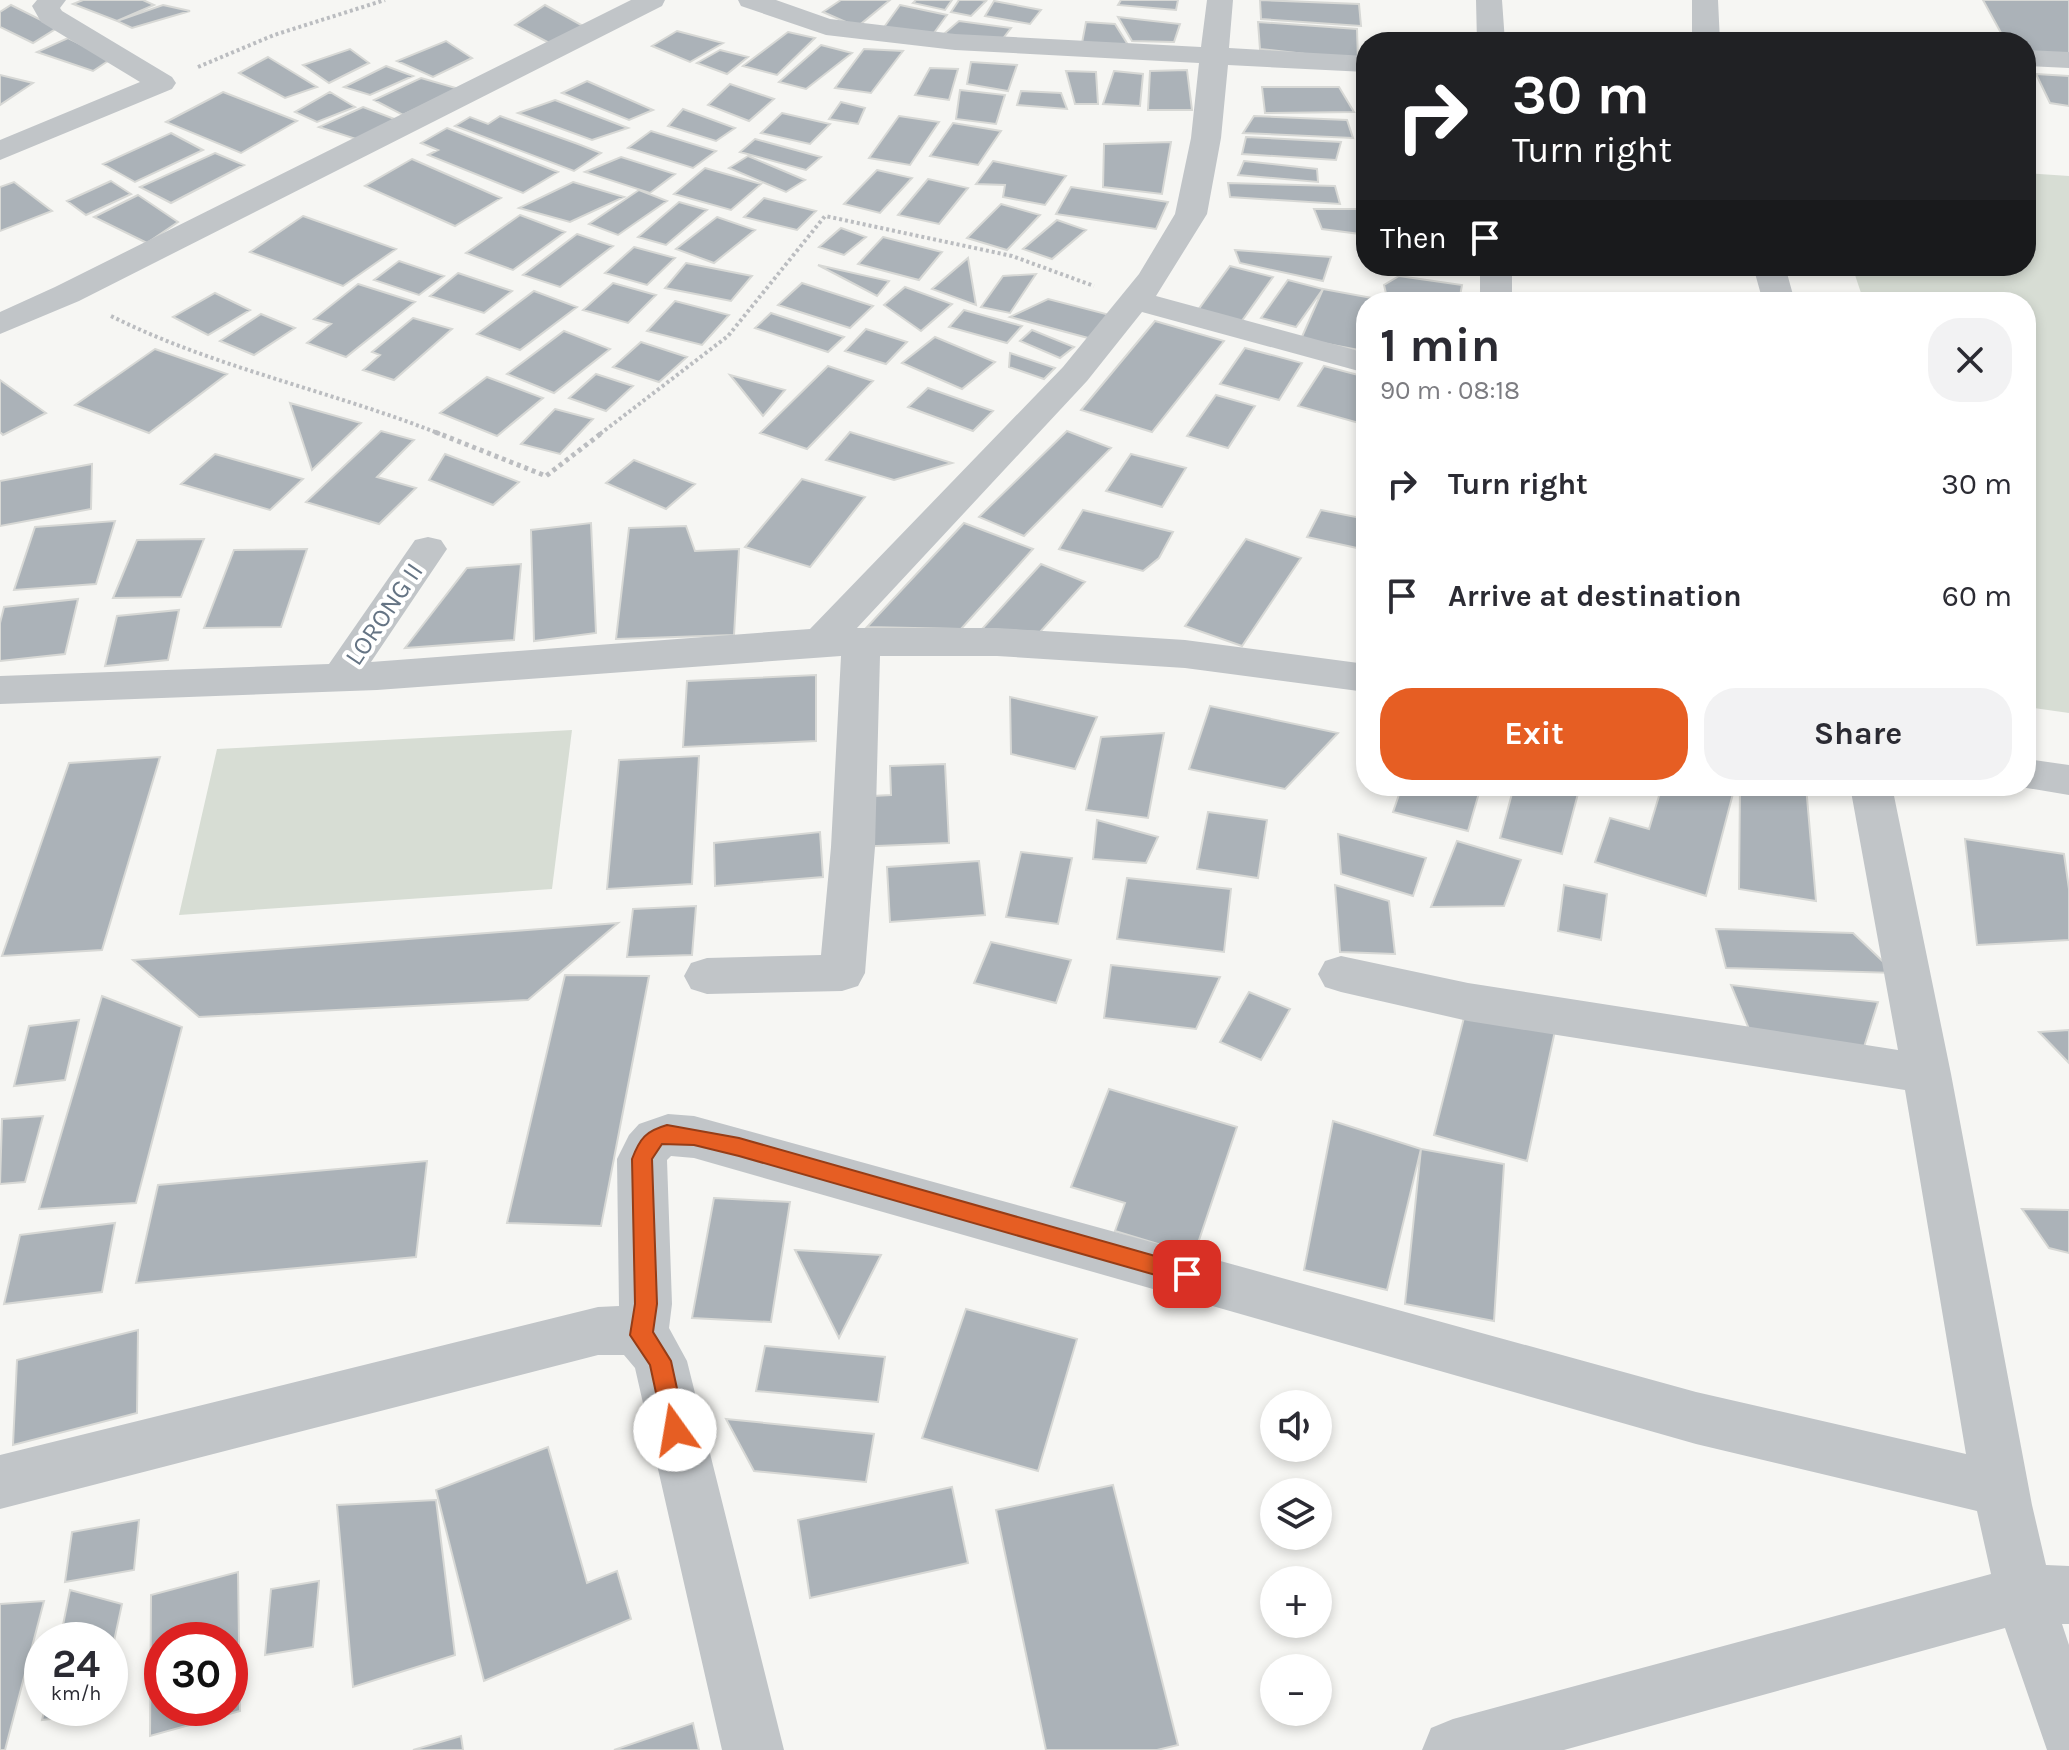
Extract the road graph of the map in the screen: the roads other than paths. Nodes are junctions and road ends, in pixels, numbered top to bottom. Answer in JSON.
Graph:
{"nodes":[{"id":1,"x":53,"y":0,"type":"edge"},
{"id":2,"x":652,"y":0,"type":"edge"},
{"id":3,"x":751,"y":0,"type":"edge"},
{"id":4,"x":1220,"y":0,"type":"edge"},
{"id":5,"x":1489,"y":0,"type":"edge"},
{"id":6,"x":1705,"y":0,"type":"edge"},
{"id":7,"x":1491,"y":32,"type":"edge"},
{"id":8,"x":1706,"y":32,"type":"edge"},
{"id":9,"x":1215,"y":55,"type":"junction"},
{"id":10,"x":2036,"y":58,"type":"edge"},
{"id":11,"x":2069,"y":60,"type":"edge"},
{"id":12,"x":1356,"y":63,"type":"edge"},
{"id":13,"x":0,"y":151,"type":"edge"},
{"id":14,"x":1134,"y":300,"type":"junction"},
{"id":15,"x":0,"y":324,"type":"edge"},
{"id":16,"x":1356,"y":360,"type":"edge"},
{"id":17,"x":428,"y":549,"type":"dead end"},
{"id":18,"x":841,"y":642,"type":"junction"},
{"id":19,"x":1356,"y":677,"type":"edge"},
{"id":20,"x":340,"y":678,"type":"junction"},
{"id":21,"x":0,"y":690,"type":"edge"},
{"id":22,"x":2036,"y":775,"type":"edge"},
{"id":23,"x":2069,"y":780,"type":"edge"},
{"id":24,"x":1873,"y":796,"type":"edge"},
{"id":25,"x":1341,"y":974,"type":"dead end"},
{"id":26,"x":707,"y":976,"type":"dead end"},
{"id":27,"x":1927,"y":1074,"type":"junction"},
{"id":28,"x":641,"y":1335,"type":"junction"},
{"id":29,"x":0,"y":1482,"type":"edge"},
{"id":30,"x":2000,"y":1489,"type":"junction"},
{"id":31,"x":2046,"y":1594,"type":"edge"},
{"id":32,"x":2069,"y":1731,"type":"edge"},
{"id":33,"x":753,"y":1750,"type":"edge"},
{"id":34,"x":1453,"y":1750,"type":"edge"}],
"edges":[{"from":1,"to":13,"type":"street"},
{"from":2,"to":15,"type":"street"},
{"from":3,"to":9,"type":"street"},
{"from":4,"to":9,"type":"street"},
{"from":5,"to":7,"type":"street"},
{"from":6,"to":8,"type":"street"},
{"from":9,"to":12,"type":"street"},
{"from":9,"to":14,"type":"street"},
{"from":10,"to":11,"type":"street"},
{"from":14,"to":16,"type":"street"},
{"from":14,"to":18,"type":"street"},
{"from":17,"to":20,"type":"street","name":"LORONG II"},
{"from":18,"to":19,"type":"street"},
{"from":18,"to":20,"type":"street"},
{"from":18,"to":26,"type":"street"},
{"from":20,"to":21,"type":"street"},
{"from":22,"to":23,"type":"street"},
{"from":24,"to":27,"type":"street"},
{"from":25,"to":27,"type":"street"},
{"from":27,"to":30,"type":"street"},
{"from":28,"to":29,"type":"street"},
{"from":28,"to":30,"type":"street"},
{"from":28,"to":33,"type":"street"},
{"from":30,"to":31,"type":"street"},
{"from":31,"to":32,"type":"street"},
{"from":31,"to":34,"type":"street"}]}
